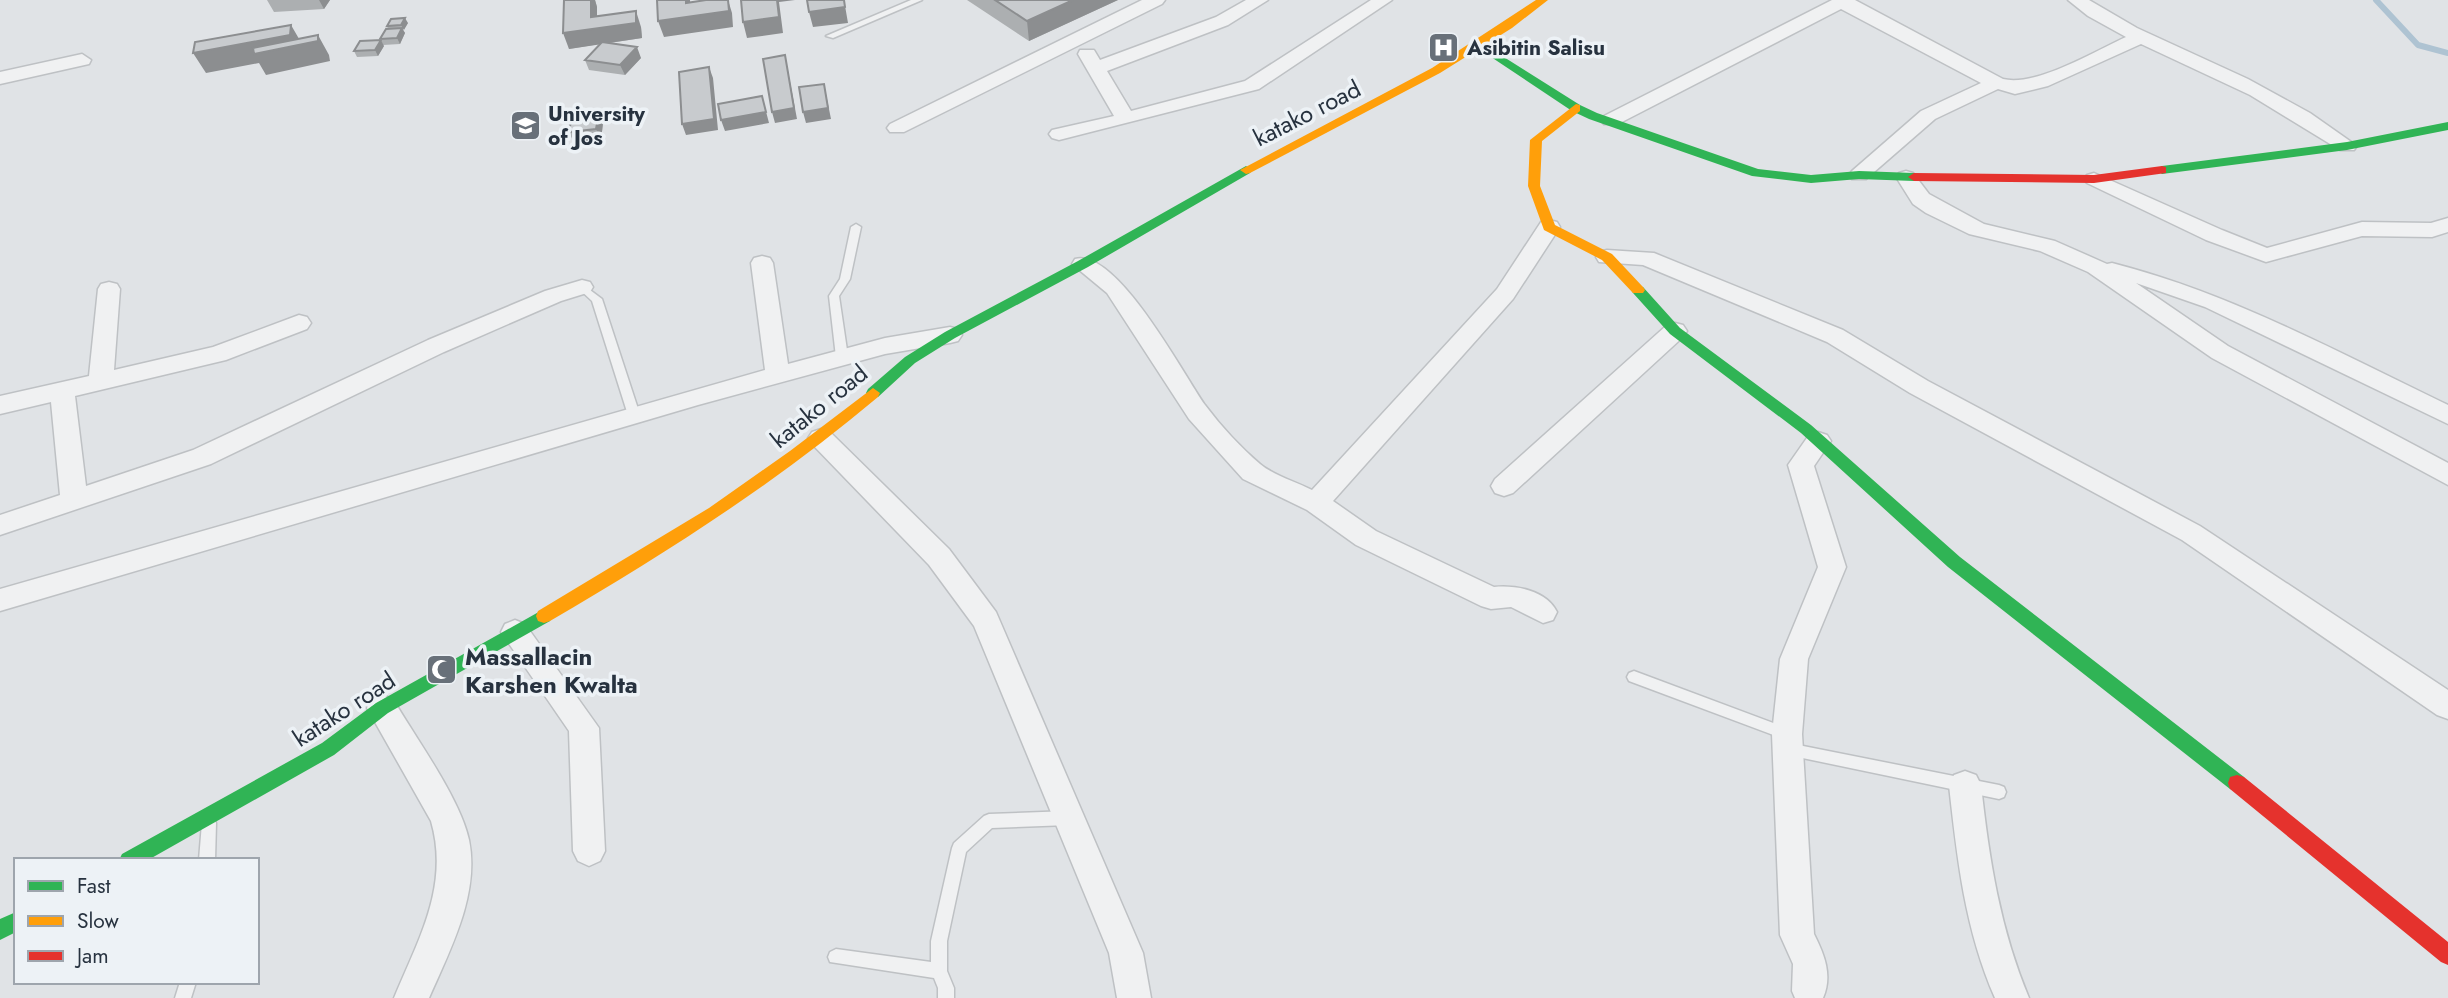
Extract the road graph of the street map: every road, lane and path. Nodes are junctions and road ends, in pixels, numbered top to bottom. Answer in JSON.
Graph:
{"nodes":[{"id":1,"x":918,"y":0,"type":"edge"},
{"id":2,"x":1156,"y":0,"type":"edge"},
{"id":3,"x":1259,"y":0,"type":"edge"},
{"id":4,"x":1383,"y":0,"type":"edge"},
{"id":5,"x":1543,"y":0,"type":"edge"},
{"id":6,"x":2077,"y":0,"type":"edge"},
{"id":7,"x":1844,"y":1,"type":"edge"},
{"id":8,"x":830,"y":36,"type":"dead end"},
{"id":9,"x":1078,"y":37,"type":"junction"},
{"id":10,"x":2141,"y":37,"type":"junction"},
{"id":11,"x":1480,"y":45,"type":"junction"},
{"id":12,"x":82,"y":60,"type":"dead end"},
{"id":13,"x":1095,"y":69,"type":"junction"},
{"id":14,"x":0,"y":78,"type":"edge"},
{"id":15,"x":1996,"y":83,"type":"junction"},
{"id":16,"x":1576,"y":108,"type":"junction"},
{"id":17,"x":1126,"y":119,"type":"junction"},
{"id":18,"x":1611,"y":121,"type":"junction"},
{"id":19,"x":2448,"y":126,"type":"edge"},
{"id":20,"x":897,"y":128,"type":"dead end"},
{"id":21,"x":1059,"y":134,"type":"dead end"},
{"id":22,"x":2347,"y":146,"type":"junction"},
{"id":23,"x":1859,"y":175,"type":"junction"},
{"id":24,"x":1906,"y":177,"type":"junction"},
{"id":25,"x":2094,"y":179,"type":"junction"},
{"id":26,"x":2448,"y":225,"type":"edge"},
{"id":27,"x":856,"y":227,"type":"dead end"},
{"id":28,"x":1549,"y":228,"type":"junction"},
{"id":29,"x":1607,"y":257,"type":"junction"},
{"id":30,"x":762,"y":262,"type":"dead end"},
{"id":31,"x":1083,"y":264,"type":"junction"},
{"id":32,"x":2096,"y":267,"type":"junction"},
{"id":33,"x":582,"y":287,"type":"joint"},
{"id":34,"x":109,"y":289,"type":"dead end"},
{"id":35,"x":299,"y":323,"type":"dead end"},
{"id":36,"x":1675,"y":331,"type":"junction"},
{"id":37,"x":950,"y":335,"type":"junction"},
{"id":38,"x":842,"y":358,"type":"junction"},
{"id":39,"x":778,"y":375,"type":"junction"},
{"id":40,"x":101,"y":379,"type":"junction"},
{"id":41,"x":62,"y":390,"type":"junction"},
{"id":42,"x":0,"y":405,"type":"edge"},
{"id":43,"x":634,"y":415,"type":"junction"},
{"id":44,"x":2448,"y":415,"type":"edge"},
{"id":45,"x":821,"y":438,"type":"junction"},
{"id":46,"x":1818,"y":441,"type":"junction"},
{"id":47,"x":2448,"y":475,"type":"edge"},
{"id":48,"x":1504,"y":486,"type":"dead end"},
{"id":49,"x":74,"y":500,"type":"junction"},
{"id":50,"x":1316,"y":503,"type":"junction"},
{"id":51,"x":0,"y":525,"type":"edge"},
{"id":52,"x":0,"y":600,"type":"edge"},
{"id":53,"x":1543,"y":612,"type":"dead end"},
{"id":54,"x":516,"y":632,"type":"junction"},
{"id":55,"x":1634,"y":677,"type":"dead end"},
{"id":56,"x":2448,"y":706,"type":"edge"},
{"id":57,"x":382,"y":708,"type":"junction"},
{"id":58,"x":1788,"y":742,"type":"junction"},
{"id":59,"x":1965,"y":785,"type":"junction"},
{"id":60,"x":2000,"y":792,"type":"dead end"},
{"id":61,"x":209,"y":816,"type":"junction"},
{"id":62,"x":1069,"y":818,"type":"junction"},
{"id":63,"x":589,"y":851,"type":"dead end"},
{"id":64,"x":133,"y":858,"type":"edge"},
{"id":65,"x":207,"y":858,"type":"edge"},
{"id":66,"x":2448,"y":955,"type":"edge"},
{"id":67,"x":836,"y":957,"type":"dead end"},
{"id":68,"x":939,"y":971,"type":"junction"},
{"id":69,"x":1809,"y":991,"type":"dead end"},
{"id":70,"x":411,"y":998,"type":"edge"},
{"id":71,"x":946,"y":998,"type":"edge"},
{"id":72,"x":1134,"y":998,"type":"edge"},
{"id":73,"x":2012,"y":998,"type":"edge"}],
"edges":[{"from":1,"to":8,"type":"lane"},
{"from":2,"to":9,"type":"street"},
{"from":3,"to":13,"type":"street"},
{"from":4,"to":17,"type":"street"},
{"from":5,"to":11,"type":"street","name":"katako road"},
{"from":6,"to":10,"type":"street"},
{"from":7,"to":15,"type":"street"},
{"from":7,"to":18,"type":"street"},
{"from":9,"to":13,"type":"street"},
{"from":9,"to":20,"type":"street"},
{"from":10,"to":15,"type":"street"},
{"from":10,"to":22,"type":"street"},
{"from":11,"to":16,"type":"street"},
{"from":11,"to":31,"type":"street","name":"katako road"},
{"from":12,"to":14,"type":"street"},
{"from":13,"to":17,"type":"street"},
{"from":15,"to":23,"type":"street"},
{"from":16,"to":18,"type":"street"},
{"from":16,"to":28,"type":"street"},
{"from":17,"to":21,"type":"street"},
{"from":18,"to":23,"type":"street"},
{"from":19,"to":22,"type":"street"},
{"from":22,"to":25,"type":"street"},
{"from":23,"to":24,"type":"street"},
{"from":24,"to":25,"type":"street"},
{"from":24,"to":32,"type":"street"},
{"from":25,"to":26,"type":"street"},
{"from":27,"to":38,"type":"lane"},
{"from":28,"to":29,"type":"street"},
{"from":28,"to":50,"type":"street"},
{"from":29,"to":36,"type":"street"},
{"from":29,"to":56,"type":"street"},
{"from":30,"to":39,"type":"street"},
{"from":31,"to":37,"type":"street","name":"katako road"},
{"from":31,"to":50,"type":"street"},
{"from":32,"to":44,"type":"street"},
{"from":32,"to":47,"type":"street"},
{"from":33,"to":43,"type":"lane"},
{"from":33,"to":49,"type":"street"},
{"from":34,"to":40,"type":"street"},
{"from":35,"to":40,"type":"street"},
{"from":36,"to":46,"type":"street"},
{"from":36,"to":48,"type":"street"},
{"from":37,"to":38,"type":"street"},
{"from":37,"to":45,"type":"street","name":"katako road"},
{"from":38,"to":39,"type":"street"},
{"from":39,"to":43,"type":"street"},
{"from":40,"to":41,"type":"street"},
{"from":41,"to":42,"type":"street"},
{"from":41,"to":49,"type":"street"},
{"from":43,"to":52,"type":"street"},
{"from":45,"to":54,"type":"street","name":"katako road"},
{"from":45,"to":62,"type":"street"},
{"from":46,"to":58,"type":"street"},
{"from":46,"to":66,"type":"street"},
{"from":49,"to":51,"type":"street"},
{"from":50,"to":53,"type":"street"},
{"from":54,"to":57,"type":"street","name":"katako road"},
{"from":54,"to":63,"type":"street"},
{"from":55,"to":58,"type":"lane"},
{"from":57,"to":61,"type":"street","name":"katako road"},
{"from":57,"to":70,"type":"street"},
{"from":58,"to":59,"type":"lane"},
{"from":58,"to":69,"type":"street"},
{"from":59,"to":60,"type":"lane"},
{"from":59,"to":73,"type":"street"},
{"from":61,"to":64,"type":"street","name":"katako road"},
{"from":61,"to":65,"type":"lane"},
{"from":62,"to":68,"type":"lane"},
{"from":62,"to":72,"type":"street"},
{"from":67,"to":68,"type":"lane"},
{"from":68,"to":71,"type":"lane"}]}
